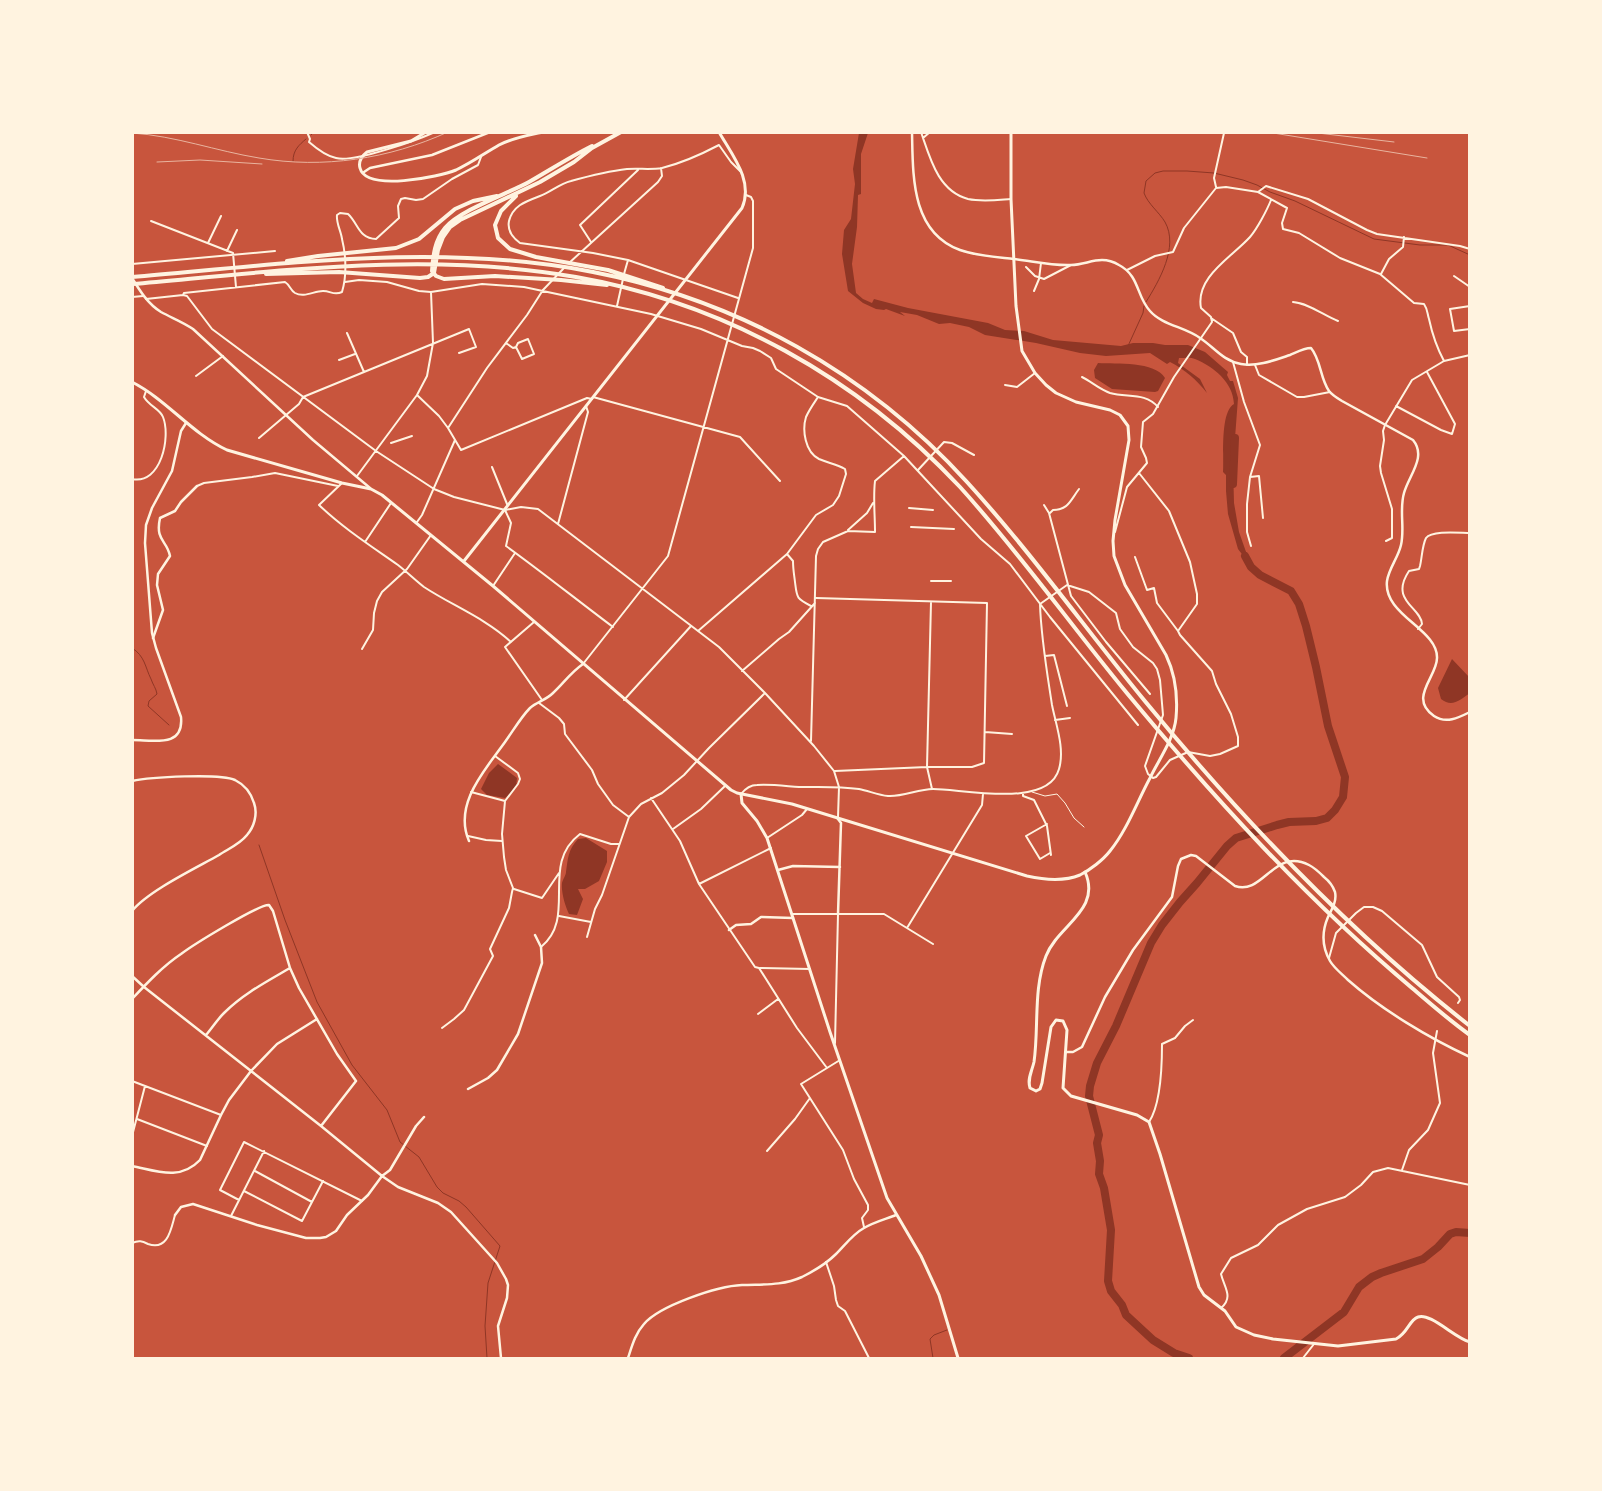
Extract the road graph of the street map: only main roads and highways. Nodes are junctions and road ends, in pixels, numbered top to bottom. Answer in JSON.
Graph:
{"nodes":[{"id":1,"x":426,"y":132,"type":"edge"},
{"id":2,"x":543,"y":132,"type":"edge"},
{"id":3,"x":616,"y":132,"type":"edge"},
{"id":4,"x":621,"y":132,"type":"edge"},
{"id":5,"x":719,"y":132,"type":"edge"},
{"id":6,"x":1011,"y":132,"type":"edge"},
{"id":7,"x":523,"y":190,"type":"junction"},
{"id":8,"x":503,"y":195,"type":"junction"},
{"id":9,"x":441,"y":237,"type":"junction"},
{"id":10,"x":265,"y":265,"type":"junction"},
{"id":11,"x":434,"y":272,"type":"junction"},
{"id":12,"x":218,"y":276,"type":"junction"},
{"id":13,"x":132,"y":277,"type":"edge"},
{"id":14,"x":132,"y":284,"type":"edge"},
{"id":15,"x":629,"y":288,"type":"junction"},
{"id":16,"x":698,"y":301,"type":"junction"},
{"id":17,"x":132,"y":382,"type":"edge"},
{"id":18,"x":464,"y":561,"type":"junction"},
{"id":19,"x":741,"y":794,"type":"junction"},
{"id":20,"x":1086,"y":872,"type":"junction"},
{"id":21,"x":1470,"y":1026,"type":"edge"},
{"id":22,"x":1470,"y":1036,"type":"edge"},
{"id":23,"x":1470,"y":1342,"type":"edge"},
{"id":24,"x":958,"y":1358,"type":"edge"}],
"edges":[{"from":1,"to":2,"type":"main road"},
{"from":3,"to":8,"type":"highway"},
{"from":4,"to":7,"type":"highway"},
{"from":5,"to":18,"type":"main road"},
{"from":6,"to":20,"type":"main road"},
{"from":7,"to":9,"type":"highway"},
{"from":7,"to":16,"type":"highway"},
{"from":8,"to":9,"type":"highway"},
{"from":8,"to":10,"type":"highway"},
{"from":9,"to":11,"type":"highway"},
{"from":10,"to":13,"type":"highway"},
{"from":10,"to":16,"type":"highway"},
{"from":11,"to":12,"type":"highway"},
{"from":11,"to":15,"type":"highway"},
{"from":12,"to":14,"type":"highway"},
{"from":12,"to":15,"type":"highway"},
{"from":15,"to":22,"type":"highway"},
{"from":16,"to":21,"type":"highway"},
{"from":17,"to":18,"type":"main road"},
{"from":18,"to":19,"type":"main road"},
{"from":19,"to":20,"type":"main road"},
{"from":19,"to":24,"type":"main road"},
{"from":20,"to":23,"type":"main road"}]}
